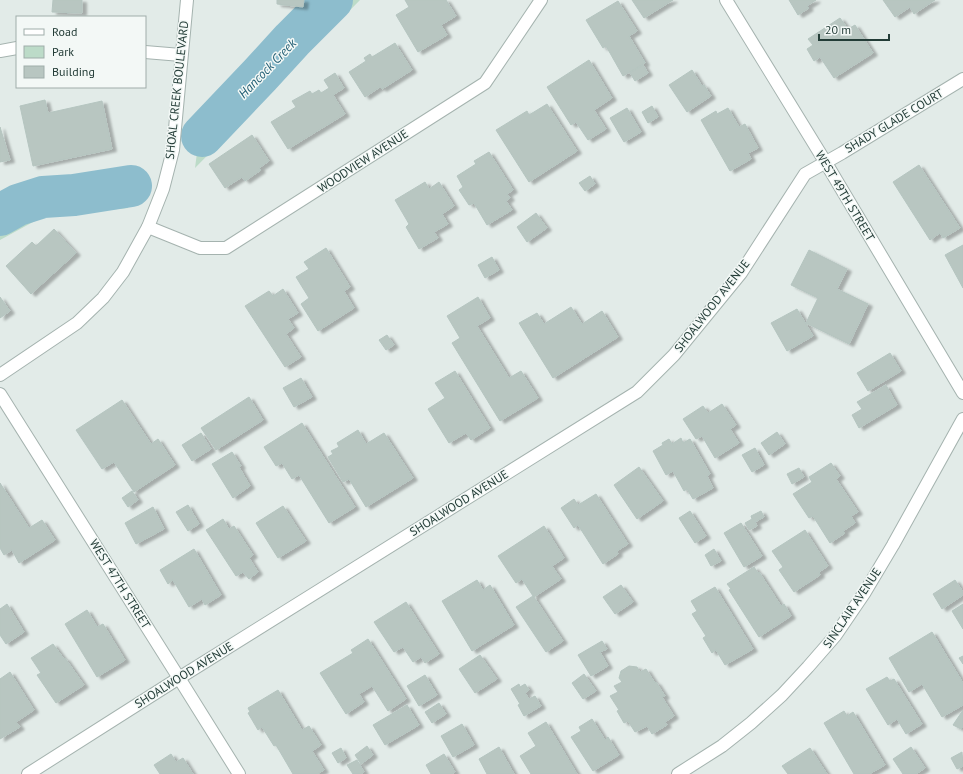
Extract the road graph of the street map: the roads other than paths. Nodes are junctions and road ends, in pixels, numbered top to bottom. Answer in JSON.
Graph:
{"nodes":[{"id":1,"x":187,"y":0,"type":"edge"},
{"id":2,"x":541,"y":0,"type":"edge"},
{"id":3,"x":726,"y":0,"type":"edge"},
{"id":4,"x":16,"y":48,"type":"edge"},
{"id":5,"x":0,"y":51,"type":"edge"},
{"id":6,"x":146,"y":52,"type":"edge"},
{"id":7,"x":181,"y":55,"type":"junction"},
{"id":8,"x":963,"y":79,"type":"edge"},
{"id":9,"x":826,"y":162,"type":"junction"},
{"id":10,"x":148,"y":227,"type":"junction"},
{"id":11,"x":0,"y":375,"type":"edge"},
{"id":12,"x":963,"y":393,"type":"edge"},
{"id":13,"x":0,"y":394,"type":"edge"},
{"id":14,"x":963,"y":420,"type":"edge"},
{"id":15,"x":179,"y":678,"type":"junction"},
{"id":16,"x":28,"y":774,"type":"edge"},
{"id":17,"x":238,"y":774,"type":"edge"},
{"id":18,"x":678,"y":774,"type":"edge"}],
"edges":[{"from":1,"to":7,"type":"street","name":"SHOAL CREEK BOULEVARD"},
{"from":2,"to":10,"type":"street","name":"WOODVIEW AVENUE"},
{"from":3,"to":9,"type":"street","name":"WEST 49TH STREET"},
{"from":4,"to":5,"type":"street"},
{"from":6,"to":7,"type":"street"},
{"from":7,"to":10,"type":"street","name":"SHOAL CREEK BOULEVARD"},
{"from":8,"to":9,"type":"street","name":"SHADY GLADE COURT"},
{"from":9,"to":12,"type":"street","name":"WEST 49TH STREET"},
{"from":9,"to":15,"type":"street","name":"SHOALWOOD AVENUE"},
{"from":10,"to":11,"type":"street","name":"SHOAL CREEK BOULEVARD"},
{"from":13,"to":15,"type":"street","name":"WEST 47TH STREET"},
{"from":14,"to":18,"type":"street","name":"SINCLAIR AVENUE"},
{"from":15,"to":16,"type":"street","name":"SHOALWOOD AVENUE"},
{"from":15,"to":17,"type":"street","name":"WEST 47TH STREET"}]}
